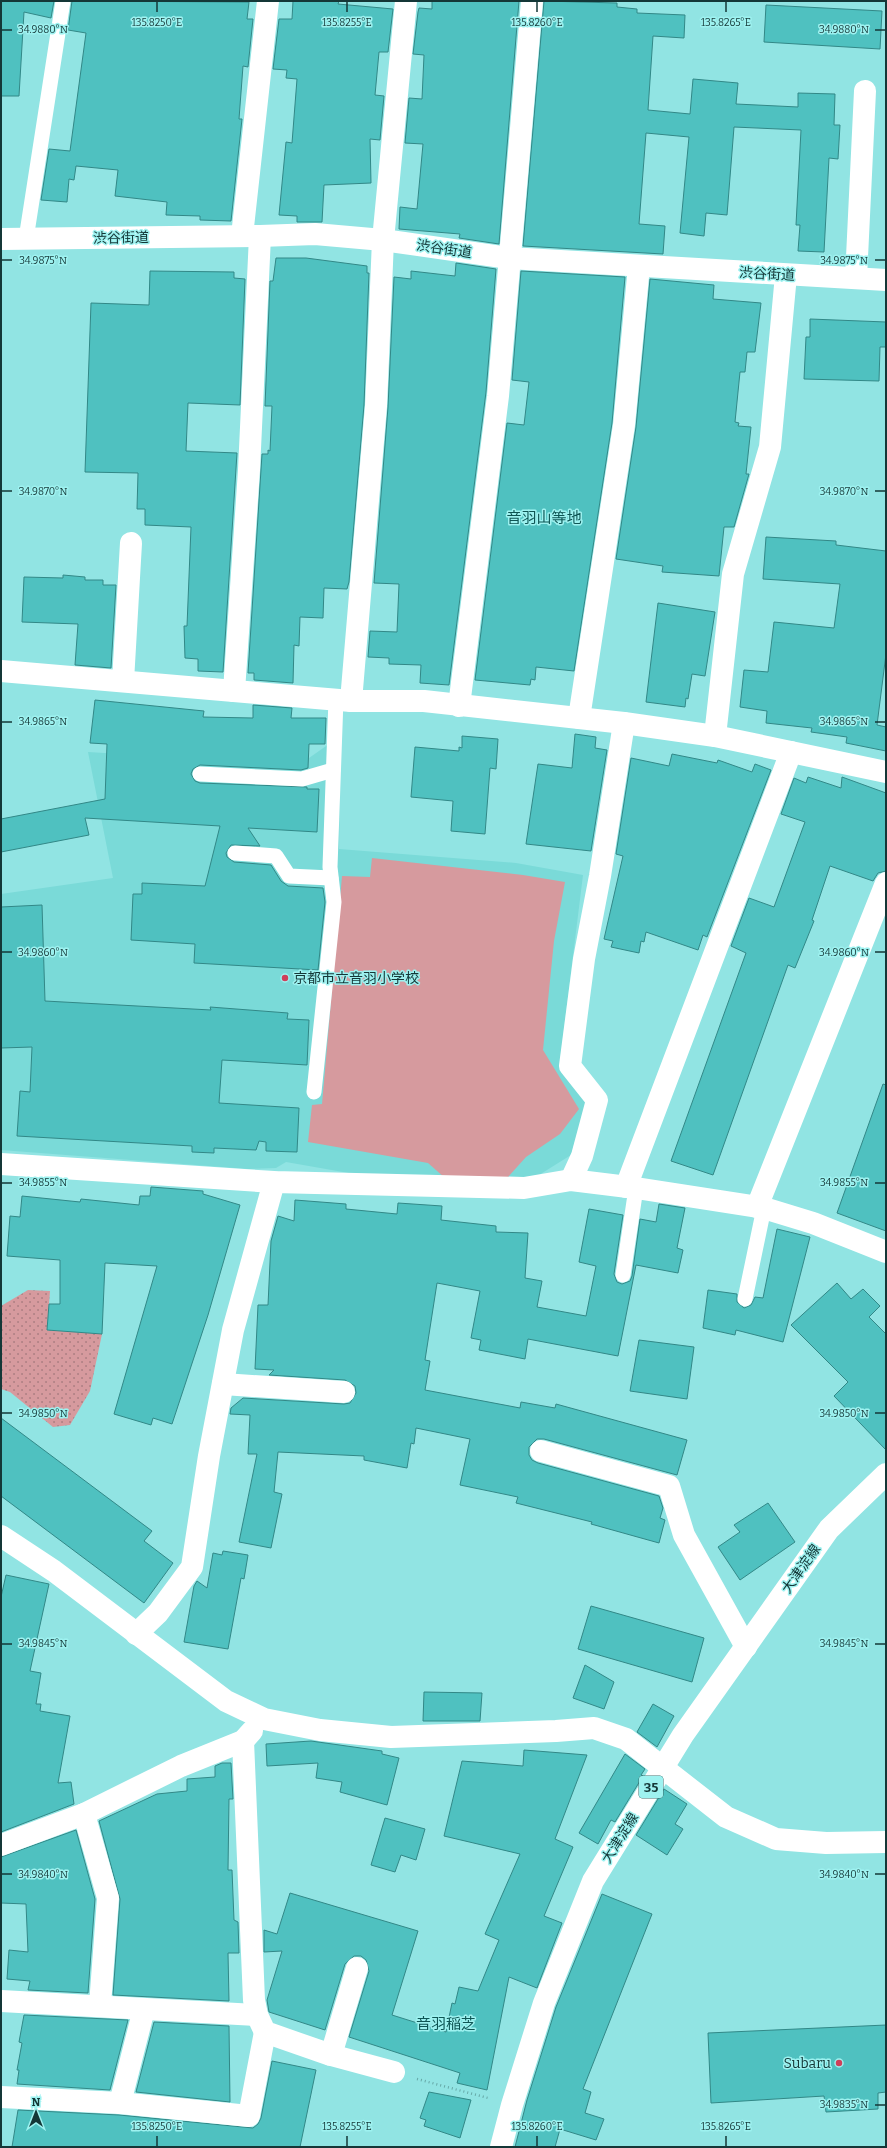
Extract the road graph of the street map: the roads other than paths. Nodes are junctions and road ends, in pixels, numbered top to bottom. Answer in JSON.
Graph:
{"nodes":[{"id":1,"x":63,"y":1,"type":"edge"},
{"id":2,"x":268,"y":1,"type":"edge"},
{"id":3,"x":406,"y":1,"type":"edge"},
{"id":4,"x":532,"y":1,"type":"edge"},
{"id":5,"x":865,"y":91,"type":"dead end"},
{"id":6,"x":251,"y":236,"type":"junction"},
{"id":7,"x":1,"y":239,"type":"edge"},
{"id":8,"x":26,"y":239,"type":"junction"},
{"id":9,"x":383,"y":240,"type":"junction"},
{"id":10,"x":509,"y":258,"type":"junction"},
{"id":11,"x":639,"y":266,"type":"junction"},
{"id":12,"x":786,"y":275,"type":"junction"},
{"id":13,"x":856,"y":278,"type":"junction"},
{"id":14,"x":886,"y":280,"type":"edge"},
{"id":15,"x":131,"y":543,"type":"dead end"},
{"id":16,"x":1,"y":671,"type":"edge"},
{"id":17,"x":123,"y":682,"type":"junction"},
{"id":18,"x":234,"y":691,"type":"junction"},
{"id":19,"x":343,"y":700,"type":"junction"},
{"id":20,"x":459,"y":706,"type":"junction"},
{"id":21,"x":579,"y":718,"type":"junction"},
{"id":22,"x":624,"y":723,"type":"junction"},
{"id":23,"x":715,"y":736,"type":"junction"},
{"id":24,"x":791,"y":752,"type":"junction"},
{"id":25,"x":333,"y":770,"type":"junction"},
{"id":26,"x":886,"y":772,"type":"edge"},
{"id":27,"x":200,"y":774,"type":"dead end"},
{"id":28,"x":235,"y":854,"type":"dead end"},
{"id":29,"x":331,"y":878,"type":"junction"},
{"id":30,"x":886,"y":883,"type":"edge"},
{"id":31,"x":314,"y":1092,"type":"dead end"},
{"id":32,"x":1,"y":1164,"type":"edge"},
{"id":33,"x":570,"y":1180,"type":"junction"},
{"id":34,"x":274,"y":1182,"type":"junction"},
{"id":35,"x":631,"y":1188,"type":"junction"},
{"id":36,"x":761,"y":1207,"type":"junction"},
{"id":37,"x":886,"y":1252,"type":"edge"},
{"id":38,"x":623,"y":1275,"type":"dead end"},
{"id":39,"x":745,"y":1299,"type":"dead end"},
{"id":40,"x":222,"y":1384,"type":"junction"},
{"id":41,"x":344,"y":1392,"type":"dead end"},
{"id":42,"x":541,"y":1451,"type":"dead end"},
{"id":43,"x":886,"y":1474,"type":"edge"},
{"id":44,"x":1,"y":1536,"type":"edge"},
{"id":45,"x":136,"y":1634,"type":"junction"},
{"id":46,"x":746,"y":1648,"type":"junction"},
{"id":47,"x":264,"y":1719,"type":"junction"},
{"id":48,"x":243,"y":1741,"type":"junction"},
{"id":49,"x":662,"y":1769,"type":"junction"},
{"id":50,"x":84,"y":1814,"type":"junction"},
{"id":51,"x":886,"y":1842,"type":"edge"},
{"id":52,"x":1,"y":1845,"type":"edge"},
{"id":53,"x":357,"y":1968,"type":"dead end"},
{"id":54,"x":1,"y":2001,"type":"edge"},
{"id":55,"x":100,"y":2005,"type":"junction"},
{"id":56,"x":144,"y":2010,"type":"junction"},
{"id":57,"x":261,"y":2024,"type":"junction"},
{"id":58,"x":331,"y":2055,"type":"junction"},
{"id":59,"x":394,"y":2072,"type":"road end"},
{"id":60,"x":1,"y":2097,"type":"edge"},
{"id":61,"x":120,"y":2103,"type":"junction"},
{"id":62,"x":502,"y":2147,"type":"edge"}],
"edges":[{"from":1,"to":8,"type":"lane"},
{"from":2,"to":6,"type":"street"},
{"from":3,"to":9,"type":"street"},
{"from":4,"to":10,"type":"street"},
{"from":5,"to":13,"type":"street"},
{"from":6,"to":8,"type":"street","name":"渋谷街道"},
{"from":6,"to":9,"type":"street","name":"渋谷街道"},
{"from":6,"to":18,"type":"street"},
{"from":7,"to":8,"type":"street","name":"渋谷街道"},
{"from":9,"to":10,"type":"street","name":"渋谷街道"},
{"from":9,"to":19,"type":"street"},
{"from":10,"to":11,"type":"street","name":"渋谷街道"},
{"from":10,"to":20,"type":"street"},
{"from":11,"to":12,"type":"street","name":"渋谷街道"},
{"from":11,"to":21,"type":"street"},
{"from":12,"to":13,"type":"street","name":"渋谷街道"},
{"from":12,"to":23,"type":"street"},
{"from":13,"to":14,"type":"street","name":"渋谷街道"},
{"from":15,"to":17,"type":"street"},
{"from":16,"to":17,"type":"street"},
{"from":17,"to":18,"type":"street"},
{"from":18,"to":19,"type":"street"},
{"from":19,"to":20,"type":"street"},
{"from":19,"to":25,"type":"lane"},
{"from":20,"to":21,"type":"street"},
{"from":21,"to":22,"type":"street"},
{"from":22,"to":23,"type":"street"},
{"from":22,"to":33,"type":"street"},
{"from":23,"to":24,"type":"street"},
{"from":24,"to":26,"type":"street"},
{"from":24,"to":35,"type":"street"},
{"from":25,"to":27,"type":"lane"},
{"from":25,"to":29,"type":"lane"},
{"from":28,"to":29,"type":"lane"},
{"from":29,"to":31,"type":"lane"},
{"from":30,"to":36,"type":"street"},
{"from":32,"to":34,"type":"street"},
{"from":33,"to":34,"type":"street"},
{"from":33,"to":35,"type":"street"},
{"from":34,"to":40,"type":"street"},
{"from":35,"to":36,"type":"street"},
{"from":35,"to":38,"type":"lane"},
{"from":36,"to":37,"type":"street"},
{"from":36,"to":39,"type":"lane"},
{"from":40,"to":41,"type":"street"},
{"from":40,"to":45,"type":"street"},
{"from":42,"to":46,"type":"street"},
{"from":43,"to":46,"type":"street","name":"大津淀線","number":"35"},
{"from":44,"to":45,"type":"street"},
{"from":45,"to":47,"type":"street"},
{"from":46,"to":49,"type":"street","name":"大津淀線","number":"35"},
{"from":47,"to":48,"type":"street"},
{"from":47,"to":49,"type":"street"},
{"from":48,"to":50,"type":"street"},
{"from":48,"to":57,"type":"street"},
{"from":49,"to":51,"type":"street"},
{"from":49,"to":62,"type":"street","name":"大津淀線","number":"35"},
{"from":50,"to":52,"type":"street"},
{"from":50,"to":55,"type":"street"},
{"from":53,"to":58,"type":"street"},
{"from":54,"to":55,"type":"street"},
{"from":55,"to":56,"type":"street"},
{"from":56,"to":57,"type":"street"},
{"from":56,"to":61,"type":"street"},
{"from":57,"to":58,"type":"street"},
{"from":57,"to":61,"type":"street"},
{"from":58,"to":59,"type":"street"},
{"from":60,"to":61,"type":"street"}]}
